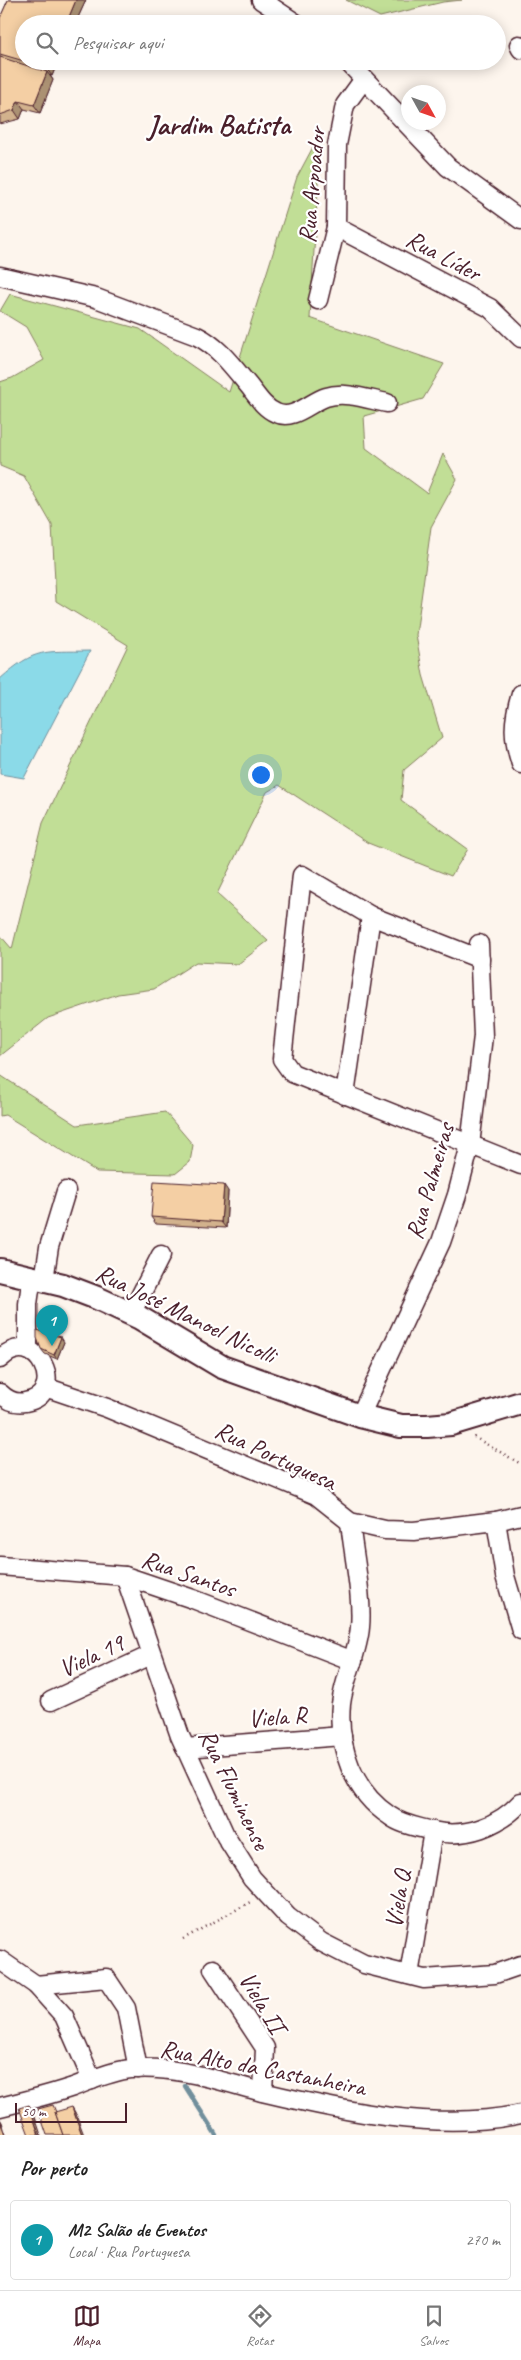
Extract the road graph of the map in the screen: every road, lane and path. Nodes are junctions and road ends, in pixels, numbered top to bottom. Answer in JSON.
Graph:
{"nodes":[{"id":1,"x":262,"y":0,"type":"edge"},
{"id":2,"x":284,"y":15,"type":"edge"},
{"id":3,"x":356,"y":70,"type":"edge"},
{"id":4,"x":364,"y":79,"type":"junction"},
{"id":5,"x":521,"y":220,"type":"edge"},
{"id":6,"x":336,"y":227,"type":"junction"},
{"id":7,"x":0,"y":276,"type":"edge"},
{"id":8,"x":318,"y":300,"type":"dead end"},
{"id":9,"x":521,"y":338,"type":"edge"},
{"id":10,"x":387,"y":403,"type":"dead end"},
{"id":11,"x":521,"y":694,"type":"edge"},
{"id":12,"x":521,"y":764,"type":"edge"},
{"id":13,"x":371,"y":916,"type":"junction"},
{"id":14,"x":345,"y":1095,"type":"junction"},
{"id":15,"x":470,"y":1145,"type":"junction"},
{"id":16,"x":521,"y":1165,"type":"edge"},
{"id":17,"x":66,"y":1192,"type":"dead end"},
{"id":18,"x":161,"y":1255,"type":"dead end"},
{"id":19,"x":0,"y":1270,"type":"edge"},
{"id":20,"x":38,"y":1278,"type":"junction"},
{"id":21,"x":131,"y":1314,"type":"junction"},
{"id":22,"x":28,"y":1350,"type":"junction"},
{"id":23,"x":0,"y":1359,"type":"edge"},
{"id":24,"x":45,"y":1387,"type":"junction"},
{"id":25,"x":0,"y":1393,"type":"edge"},
{"id":26,"x":521,"y":1403,"type":"edge"},
{"id":27,"x":360,"y":1416,"type":"junction"},
{"id":28,"x":451,"y":1424,"type":"junction"},
{"id":29,"x":521,"y":1464,"type":"edge"},
{"id":30,"x":521,"y":1515,"type":"edge"},
{"id":31,"x":496,"y":1521,"type":"junction"},
{"id":32,"x":350,"y":1522,"type":"junction"},
{"id":33,"x":0,"y":1566,"type":"edge"},
{"id":34,"x":125,"y":1576,"type":"junction"},
{"id":35,"x":521,"y":1630,"type":"edge"},
{"id":36,"x":151,"y":1655,"type":"junction"},
{"id":37,"x":352,"y":1662,"type":"junction"},
{"id":38,"x":51,"y":1701,"type":"dead end"},
{"id":39,"x":342,"y":1736,"type":"junction"},
{"id":40,"x":185,"y":1748,"type":"junction"},
{"id":41,"x":521,"y":1802,"type":"edge"},
{"id":42,"x":433,"y":1831,"type":"junction"},
{"id":43,"x":265,"y":1894,"type":"junction"},
{"id":44,"x":183,"y":1939,"type":"dead end"},
{"id":45,"x":0,"y":1960,"type":"edge"},
{"id":46,"x":521,"y":1965,"type":"edge"},
{"id":47,"x":213,"y":1969,"type":"dead end"},
{"id":48,"x":410,"y":1975,"type":"junction"},
{"id":49,"x":36,"y":1985,"type":"junction"},
{"id":50,"x":138,"y":2069,"type":"junction"},
{"id":51,"x":92,"y":2080,"type":"junction"},
{"id":52,"x":263,"y":2092,"type":"junction"},
{"id":53,"x":0,"y":2107,"type":"edge"},
{"id":54,"x":521,"y":2114,"type":"edge"}],
"edges":[{"from":1,"to":2,"type":"street"},
{"from":3,"to":4,"type":"street"},
{"from":4,"to":5,"type":"street"},
{"from":4,"to":6,"type":"street","name":"Rua Arpoador"},
{"from":6,"to":8,"type":"street","name":"Rua Arpoador"},
{"from":6,"to":9,"type":"street","name":"Rua Líder"},
{"from":7,"to":10,"type":"street"},
{"from":11,"to":12,"type":"street"},
{"from":13,"to":14,"type":"street"},
{"from":13,"to":14,"type":"street"},
{"from":13,"to":15,"type":"street","name":"Rua Palmeiras"},
{"from":14,"to":15,"type":"street"},
{"from":15,"to":16,"type":"street"},
{"from":15,"to":27,"type":"street","name":"Rua Palmeiras"},
{"from":17,"to":20,"type":"street"},
{"from":18,"to":21,"type":"street"},
{"from":19,"to":20,"type":"main road","name":"Rua José Manoel Nicolli"},
{"from":20,"to":21,"type":"main road","name":"Rua José Manoel Nicolli"},
{"from":20,"to":22,"type":"street"},
{"from":21,"to":27,"type":"main road","name":"Rua José Manoel Nicolli"},
{"from":22,"to":23,"type":"street"},
{"from":22,"to":24,"type":"street"},
{"from":24,"to":25,"type":"street"},
{"from":24,"to":32,"type":"street","name":"Rua Portuguesa"},
{"from":26,"to":28,"type":"main road","name":"Rua José Manoel Nicolli"},
{"from":27,"to":28,"type":"main road","name":"Rua José Manoel Nicolli"},
{"from":28,"to":29,"type":"path"},
{"from":30,"to":31,"type":"street","name":"Rua Portuguesa"},
{"from":31,"to":32,"type":"street","name":"Rua Portuguesa"},
{"from":31,"to":35,"type":"street"},
{"from":32,"to":37,"type":"street"},
{"from":33,"to":34,"type":"street","name":"Rua Santos"},
{"from":34,"to":36,"type":"street","name":"Rua Fluminense"},
{"from":34,"to":37,"type":"street","name":"Rua Santos"},
{"from":36,"to":38,"type":"street","name":"Viela 19"},
{"from":36,"to":40,"type":"street","name":"Rua Fluminense"},
{"from":37,"to":39,"type":"street"},
{"from":39,"to":40,"type":"street","name":"Viela R"},
{"from":39,"to":42,"type":"street"},
{"from":40,"to":43,"type":"street","name":"Rua Fluminense"},
{"from":41,"to":42,"type":"street"},
{"from":42,"to":48,"type":"street","name":"Viela Q"},
{"from":43,"to":44,"type":"path"},
{"from":43,"to":48,"type":"street","name":"Rua Fluminense"},
{"from":45,"to":49,"type":"street"},
{"from":46,"to":48,"type":"street","name":"Rua Fluminense"},
{"from":47,"to":52,"type":"street","name":"Viela II"},
{"from":49,"to":50,"type":"street"},
{"from":49,"to":51,"type":"street"},
{"from":50,"to":51,"type":"street","name":"Rua Alto da Castanheira"},
{"from":50,"to":52,"type":"street","name":"Rua Alto da Castanheira"},
{"from":51,"to":53,"type":"street","name":"Rua Alto da Castanheira"},
{"from":52,"to":54,"type":"street","name":"Rua Alto da Castanheira"}]}
